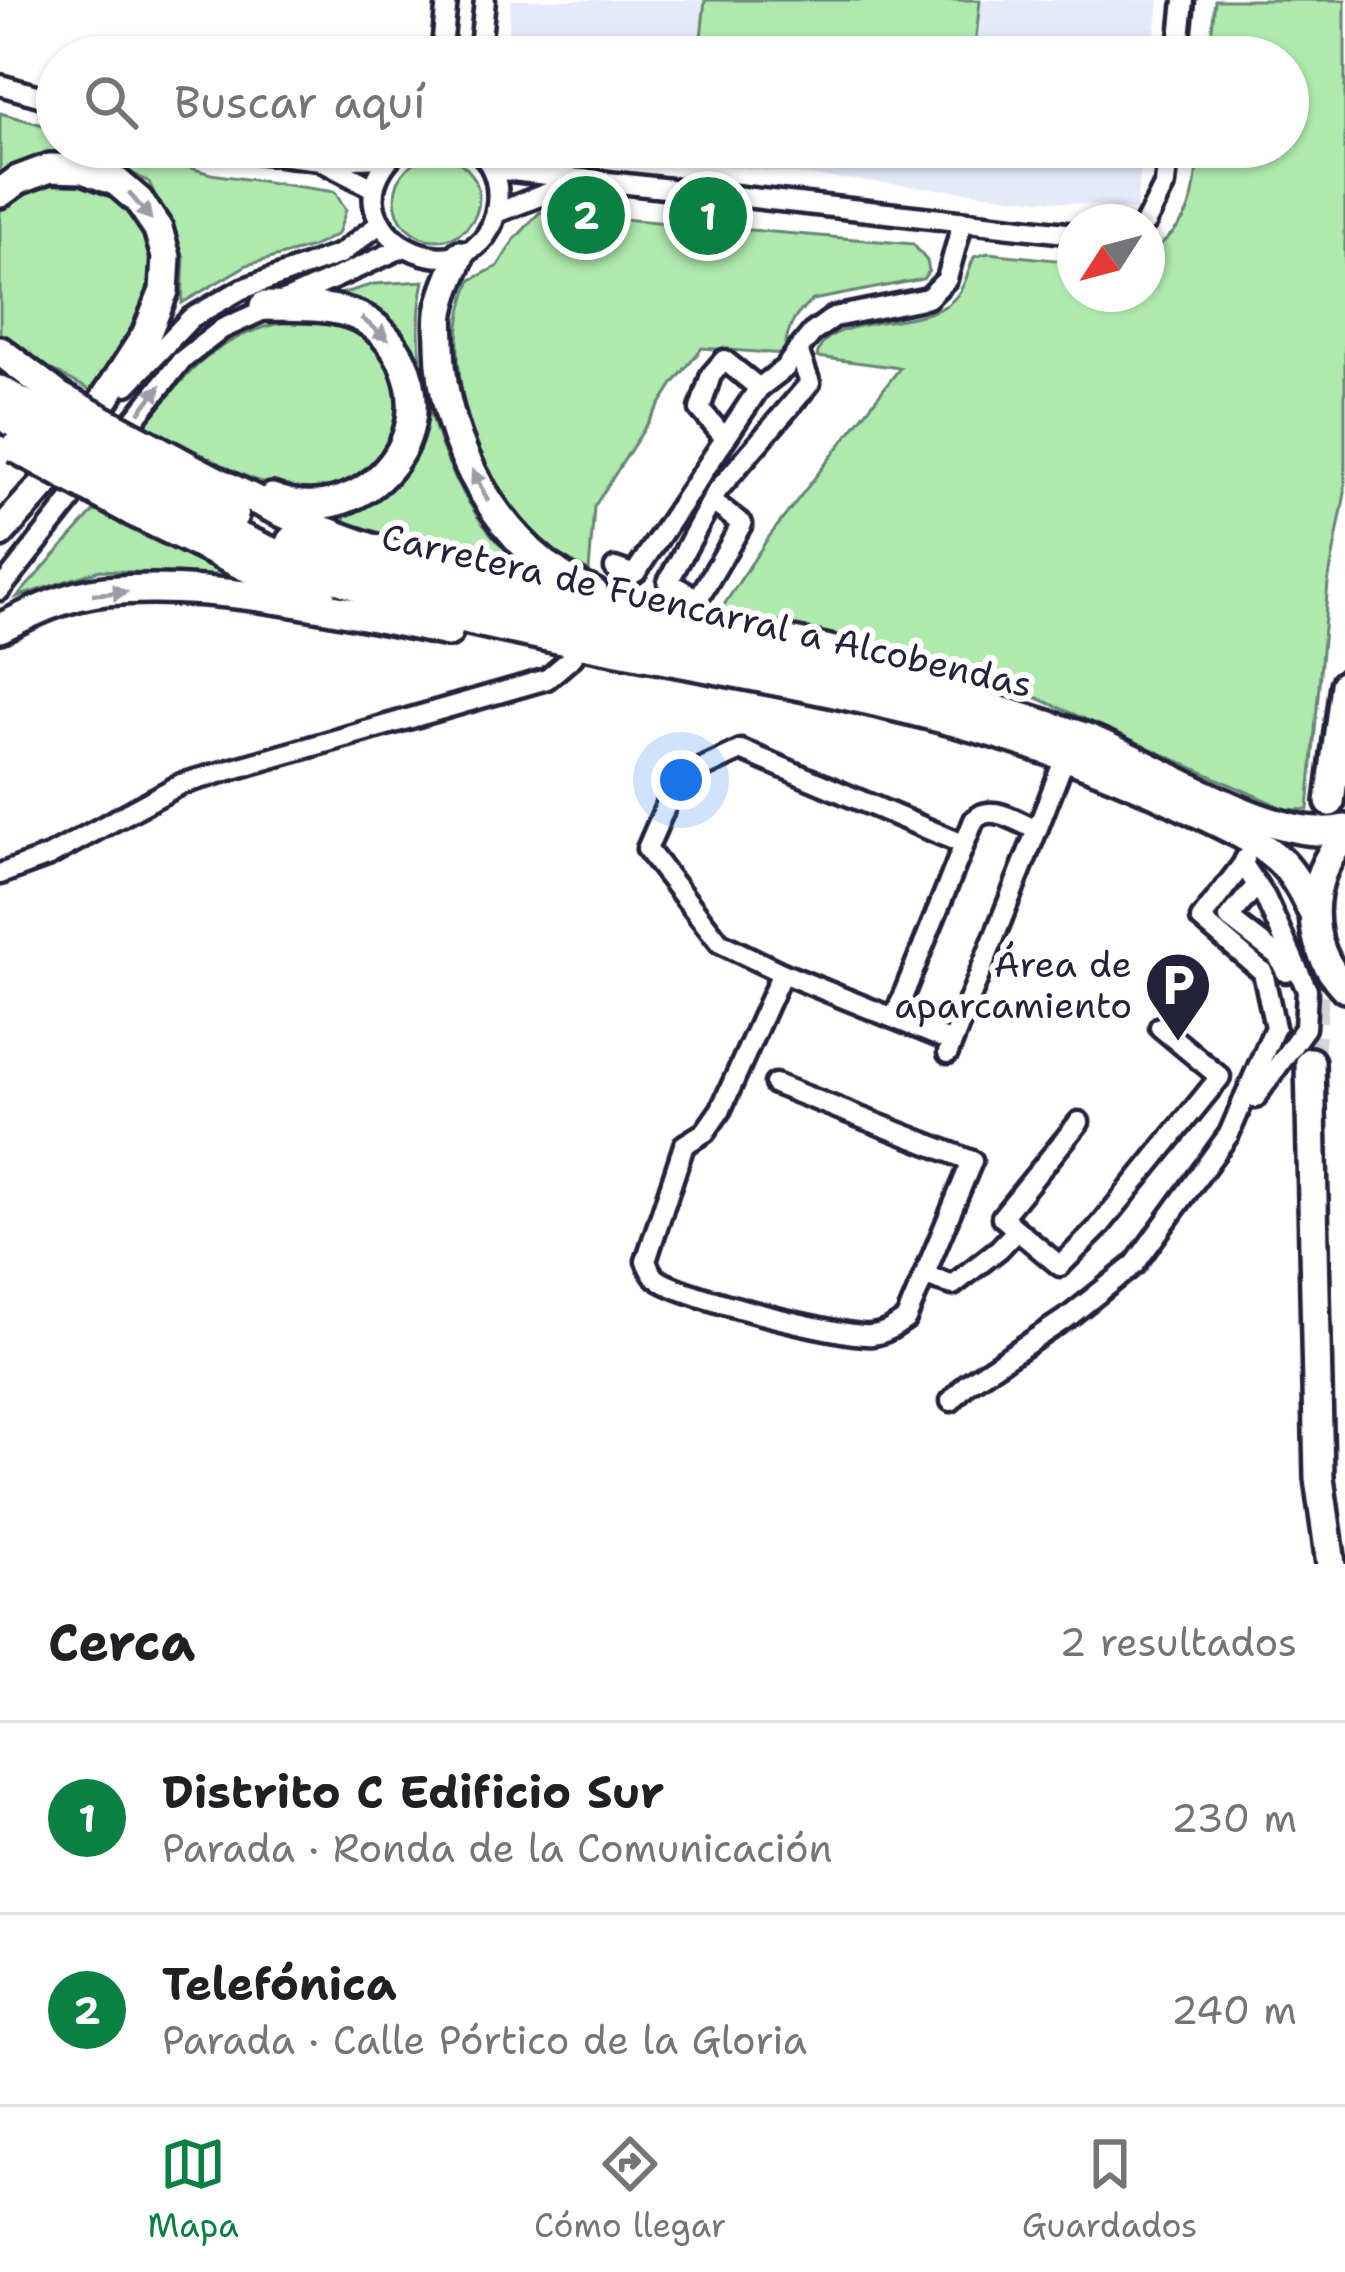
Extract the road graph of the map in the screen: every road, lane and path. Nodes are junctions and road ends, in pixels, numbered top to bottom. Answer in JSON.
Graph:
{"nodes":[{"id":1,"x":447,"y":0,"type":"edge"},
{"id":2,"x":485,"y":0,"type":"edge"},
{"id":3,"x":1184,"y":0,"type":"edge"},
{"id":4,"x":443,"y":36,"type":"edge"},
{"id":5,"x":481,"y":36,"type":"edge"},
{"id":6,"x":1180,"y":36,"type":"edge"},
{"id":7,"x":0,"y":85,"type":"edge"},
{"id":8,"x":36,"y":95,"type":"edge"},
{"id":9,"x":334,"y":168,"type":"edge"},
{"id":10,"x":386,"y":168,"type":"edge"},
{"id":11,"x":1167,"y":168,"type":"edge"},
{"id":12,"x":493,"y":169,"type":"joint"},
{"id":13,"x":583,"y":179,"type":"junction"},
{"id":14,"x":373,"y":188,"type":"junction"},
{"id":15,"x":0,"y":194,"type":"edge"},
{"id":16,"x":1155,"y":204,"type":"edge"},
{"id":17,"x":496,"y":213,"type":"junction"},
{"id":18,"x":381,"y":223,"type":"junction"},
{"id":19,"x":962,"y":224,"type":"junction"},
{"id":20,"x":1057,"y":233,"type":"edge"},
{"id":21,"x":402,"y":248,"type":"junction"},
{"id":22,"x":460,"y":255,"type":"junction"},
{"id":23,"x":264,"y":307,"type":"junction"},
{"id":24,"x":0,"y":350,"type":"edge"},
{"id":25,"x":799,"y":350,"type":"junction"},
{"id":26,"x":0,"y":364,"type":"edge"},
{"id":27,"x":759,"y":388,"type":"junction"},
{"id":28,"x":0,"y":390,"type":"edge"},
{"id":29,"x":0,"y":415,"type":"edge"},
{"id":30,"x":29,"y":426,"type":"edge"},
{"id":31,"x":724,"y":437,"type":"junction"},
{"id":32,"x":63,"y":464,"type":"junction"},
{"id":33,"x":154,"y":487,"type":"junction"},
{"id":34,"x":712,"y":501,"type":"junction"},
{"id":35,"x":0,"y":533,"type":"edge"},
{"id":36,"x":0,"y":550,"type":"edge"},
{"id":37,"x":615,"y":568,"type":"dead end"},
{"id":38,"x":0,"y":590,"type":"edge"},
{"id":39,"x":631,"y":609,"type":"junction"},
{"id":40,"x":393,"y":621,"type":"junction"},
{"id":41,"x":0,"y":628,"type":"edge"},
{"id":42,"x":573,"y":657,"type":"junction"},
{"id":43,"x":770,"y":680,"type":"junction"},
{"id":44,"x":1345,"y":685,"type":"edge"},
{"id":45,"x":1076,"y":747,"type":"junction"},
{"id":46,"x":1330,"y":802,"type":"dead end"},
{"id":47,"x":1037,"y":830,"type":"junction"},
{"id":48,"x":1345,"y":832,"type":"edge"},
{"id":49,"x":963,"y":844,"type":"junction"},
{"id":50,"x":1248,"y":854,"type":"junction"},
{"id":51,"x":0,"y":874,"type":"edge"},
{"id":52,"x":1257,"y":885,"type":"junction"},
{"id":53,"x":1312,"y":911,"type":"junction"},
{"id":54,"x":1297,"y":967,"type":"junction"},
{"id":55,"x":782,"y":973,"type":"junction"},
{"id":56,"x":1344,"y":987,"type":"edge"},
{"id":57,"x":894,"y":1018,"type":"junction"},
{"id":58,"x":1160,"y":1028,"type":"dead end"},
{"id":59,"x":1310,"y":1062,"type":"tunnel mouth"},
{"id":60,"x":775,"y":1084,"type":"dead end"},
{"id":61,"x":1078,"y":1123,"type":"dead end"},
{"id":62,"x":1229,"y":1134,"type":"junction"},
{"id":63,"x":1017,"y":1230,"type":"junction"},
{"id":64,"x":924,"y":1276,"type":"junction"},
{"id":65,"x":951,"y":1401,"type":"dead end"},
{"id":66,"x":1331,"y":1564,"type":"edge"}],
"edges":[{"from":1,"to":4,"type":"street"},
{"from":2,"to":5,"type":"street"},
{"from":3,"to":6,"type":"street"},
{"from":7,"to":8,"type":"street"},
{"from":9,"to":14,"type":"street"},
{"from":10,"to":14,"type":"street"},
{"from":11,"to":16,"type":"street"},
{"from":12,"to":13,"type":"street"},
{"from":12,"to":17,"type":"street"},
{"from":13,"to":17,"type":"street"},
{"from":13,"to":19,"type":"street"},
{"from":14,"to":18,"type":"street"},
{"from":15,"to":32,"type":"highway","one_way":true},
{"from":17,"to":22,"type":"street"},
{"from":18,"to":21,"type":"street"},
{"from":18,"to":32,"type":"street"},
{"from":19,"to":20,"type":"street"},
{"from":19,"to":25,"type":"street"},
{"from":21,"to":22,"type":"street"},
{"from":21,"to":23,"type":"street"},
{"from":39,"to":22,"type":"highway","one_way":true},
{"from":23,"to":33,"type":"highway","one_way":true},
{"from":38,"to":23,"type":"street","one_way":true},
{"from":24,"to":30,"type":"highway"},
{"from":25,"to":27,"type":"street"},
{"from":25,"to":34,"type":"street"},
{"from":26,"to":30,"type":"highway"},
{"from":27,"to":31,"type":"street"},
{"from":27,"to":31,"type":"street"},
{"from":28,"to":30,"type":"highway","name":"Carretera de Fuencarral a Alcobendas"},
{"from":29,"to":30,"type":"highway"},
{"from":30,"to":33,"type":"highway","bridge":true},
{"from":30,"to":33,"type":"highway","name":"Carretera de Fuencarral a Alcobendas","bridge":true},
{"from":31,"to":37,"type":"street"},
{"from":32,"to":35,"type":"highway"},
{"from":32,"to":36,"type":"street"},
{"from":33,"to":39,"type":"highway"},
{"from":33,"to":40,"type":"highway"},
{"from":33,"to":43,"type":"highway","name":"Carretera de Fuencarral a Alcobendas"},
{"from":33,"to":45,"type":"highway","name":"Carretera de Fuencarral a Alcobendas"},
{"from":34,"to":34,"type":"street"},
{"from":39,"to":45,"type":"highway"},
{"from":41,"to":40,"type":"highway","one_way":true},
{"from":40,"to":42,"type":"highway"},
{"from":42,"to":43,"type":"highway"},
{"from":42,"to":51,"type":"street"},
{"from":43,"to":45,"type":"highway","name":"Carretera de Fuencarral a Alcobendas"},
{"from":44,"to":46,"type":"highway"},
{"from":45,"to":47,"type":"street"},
{"from":45,"to":48,"type":"highway","name":"Carretera de Fuencarral a Alcobendas"},
{"from":45,"to":50,"type":"highway","name":"Carretera de Fuencarral a Alcobendas"},
{"from":47,"to":49,"type":"street"},
{"from":47,"to":57,"type":"street"},
{"from":48,"to":53,"type":"highway"},
{"from":49,"to":55,"type":"street"},
{"from":49,"to":57,"type":"street"},
{"from":50,"to":52,"type":"street"},
{"from":50,"to":53,"type":"highway","name":"Carretera de Fuencarral a Alcobendas"},
{"from":50,"to":62,"type":"street"},
{"from":52,"to":54,"type":"street"},
{"from":52,"to":54,"type":"street"},
{"from":53,"to":56,"type":"highway","name":"Carretera de Fuencarral a Alcobendas"},
{"from":54,"to":62,"type":"street"},
{"from":55,"to":57,"type":"street"},
{"from":55,"to":64,"type":"street"},
{"from":58,"to":63,"type":"street"},
{"from":59,"to":66,"type":"highway"},
{"from":60,"to":64,"type":"street"},
{"from":61,"to":63,"type":"street"},
{"from":62,"to":65,"type":"street"},
{"from":63,"to":64,"type":"street"}]}
